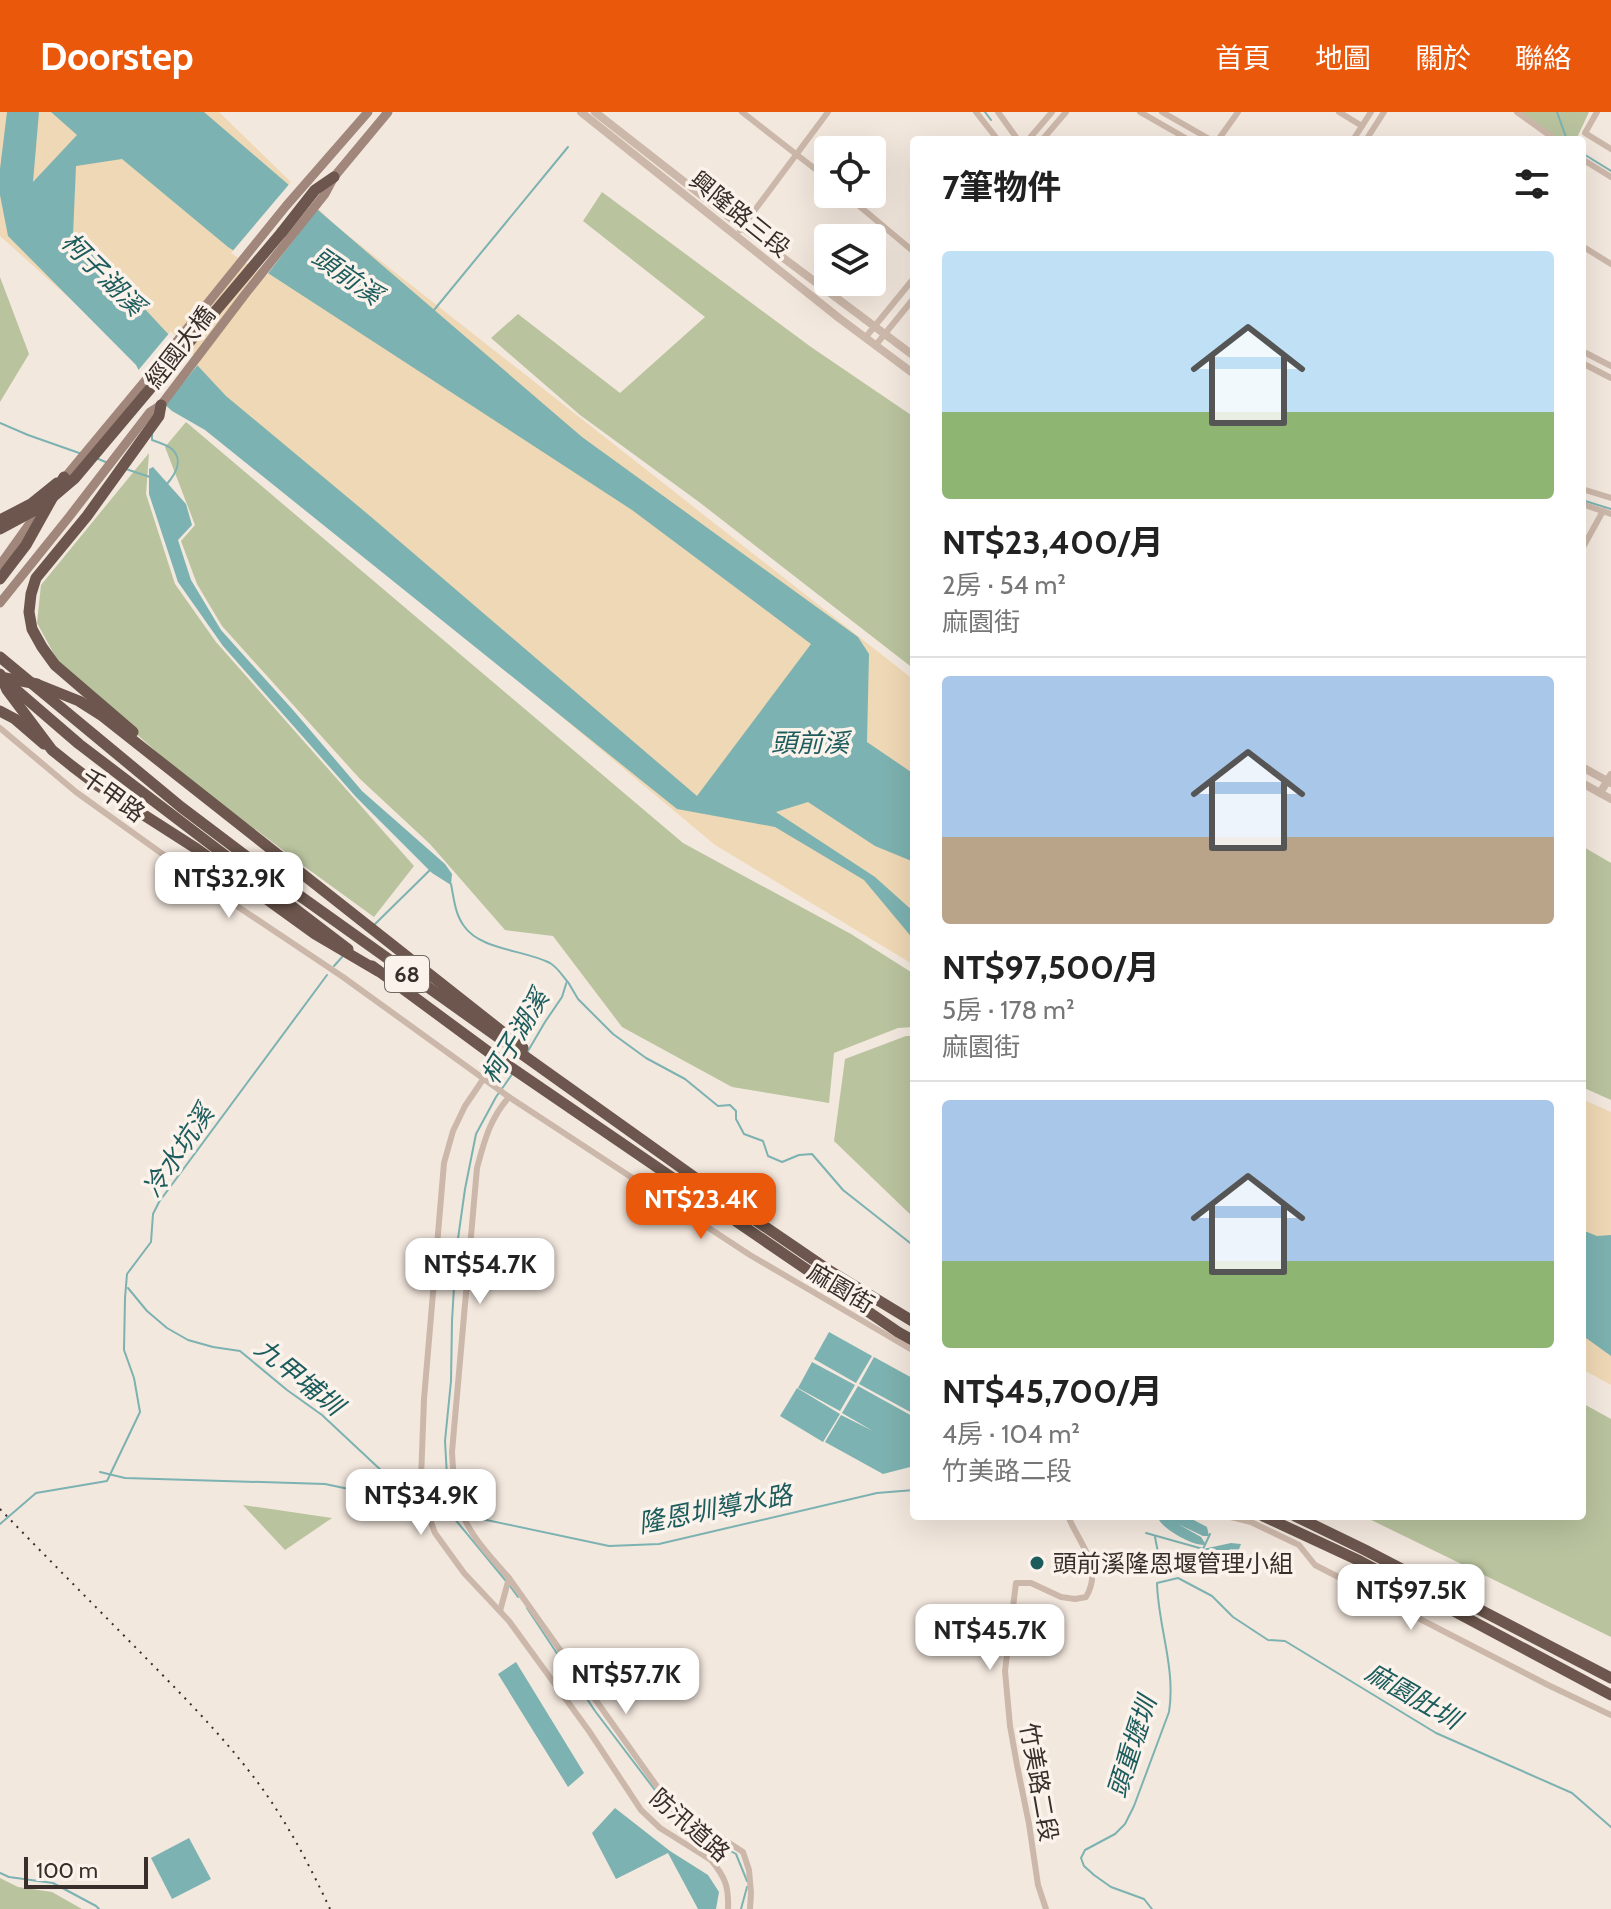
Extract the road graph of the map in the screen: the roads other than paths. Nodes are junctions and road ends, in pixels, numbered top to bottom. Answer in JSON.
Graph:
{"nodes":[{"id":1,"x":368,"y":112,"type":"edge"},
{"id":2,"x":388,"y":112,"type":"edge"},
{"id":3,"x":581,"y":112,"type":"edge"},
{"id":4,"x":595,"y":112,"type":"edge"},
{"id":5,"x":742,"y":112,"type":"edge"},
{"id":6,"x":828,"y":112,"type":"edge"},
{"id":7,"x":976,"y":112,"type":"edge"},
{"id":8,"x":998,"y":112,"type":"edge"},
{"id":9,"x":1052,"y":112,"type":"edge"},
{"id":10,"x":1066,"y":112,"type":"edge"},
{"id":11,"x":1140,"y":112,"type":"edge"},
{"id":12,"x":1162,"y":112,"type":"edge"},
{"id":13,"x":1238,"y":112,"type":"edge"},
{"id":14,"x":1339,"y":112,"type":"edge"},
{"id":15,"x":1371,"y":112,"type":"edge"},
{"id":16,"x":1384,"y":112,"type":"edge"},
{"id":17,"x":1517,"y":112,"type":"edge"},
{"id":18,"x":1597,"y":112,"type":"edge"},
{"id":19,"x":1362,"y":126,"type":"junction"},
{"id":20,"x":995,"y":136,"type":"edge"},
{"id":21,"x":1015,"y":136,"type":"edge"},
{"id":22,"x":1031,"y":136,"type":"edge"},
{"id":23,"x":1045,"y":136,"type":"edge"},
{"id":24,"x":1182,"y":136,"type":"edge"},
{"id":25,"x":1204,"y":136,"type":"edge"},
{"id":26,"x":1221,"y":136,"type":"edge"},
{"id":27,"x":1356,"y":136,"type":"edge"},
{"id":28,"x":1369,"y":136,"type":"edge"},
{"id":29,"x":1550,"y":136,"type":"edge"},
{"id":30,"x":1611,"y":149,"type":"edge"},
{"id":31,"x":798,"y":154,"type":"junction"},
{"id":32,"x":1586,"y":161,"type":"edge"},
{"id":33,"x":814,"y":167,"type":"edge"},
{"id":34,"x":334,"y":177,"type":"junction"},
{"id":35,"x":1611,"y":177,"type":"edge"},
{"id":36,"x":862,"y":208,"type":"edge"},
{"id":37,"x":742,"y":227,"type":"junction"},
{"id":38,"x":735,"y":236,"type":"junction"},
{"id":39,"x":1586,"y":248,"type":"edge"},
{"id":40,"x":910,"y":249,"type":"edge"},
{"id":41,"x":1611,"y":264,"type":"edge"},
{"id":42,"x":910,"y":283,"type":"edge"},
{"id":43,"x":910,"y":303,"type":"edge"},
{"id":44,"x":875,"y":326,"type":"junction"},
{"id":45,"x":885,"y":334,"type":"junction"},
{"id":46,"x":865,"y":338,"type":"junction"},
{"id":47,"x":875,"y":346,"type":"junction"},
{"id":48,"x":910,"y":353,"type":"edge"},
{"id":49,"x":1586,"y":353,"type":"edge"},
{"id":50,"x":1586,"y":365,"type":"edge"},
{"id":51,"x":1611,"y":366,"type":"edge"},
{"id":52,"x":910,"y":371,"type":"edge"},
{"id":53,"x":1611,"y":378,"type":"edge"},
{"id":54,"x":161,"y":405,"type":"junction"},
{"id":55,"x":64,"y":477,"type":"junction"},
{"id":56,"x":1586,"y":490,"type":"edge"},
{"id":57,"x":1611,"y":498,"type":"edge"},
{"id":58,"x":1586,"y":505,"type":"edge"},
{"id":59,"x":1603,"y":511,"type":"junction"},
{"id":60,"x":1611,"y":514,"type":"edge"},
{"id":61,"x":0,"y":520,"type":"edge"},
{"id":62,"x":0,"y":529,"type":"edge"},
{"id":63,"x":1586,"y":542,"type":"edge"},
{"id":64,"x":0,"y":565,"type":"edge"},
{"id":65,"x":0,"y":579,"type":"edge"},
{"id":66,"x":0,"y":603,"type":"edge"},
{"id":67,"x":0,"y":657,"type":"edge"},
{"id":68,"x":0,"y":676,"type":"edge"},
{"id":69,"x":0,"y":711,"type":"edge"},
{"id":70,"x":0,"y":728,"type":"edge"},
{"id":71,"x":52,"y":750,"type":"junction"},
{"id":72,"x":1586,"y":769,"type":"edge"},
{"id":73,"x":174,"y":771,"type":"junction"},
{"id":74,"x":1610,"y":780,"type":"edge"},
{"id":75,"x":1586,"y":785,"type":"edge"},
{"id":76,"x":1600,"y":793,"type":"junction"},
{"id":77,"x":1611,"y":799,"type":"edge"},
{"id":78,"x":228,"y":851,"type":"junction"},
{"id":79,"x":378,"y":971,"type":"junction"},
{"id":80,"x":484,"y":1078,"type":"junction"},
{"id":81,"x":509,"y":1097,"type":"junction"},
{"id":82,"x":585,"y":1100,"type":"junction"},
{"id":83,"x":910,"y":1320,"type":"edge"},
{"id":84,"x":910,"y":1338,"type":"edge"},
{"id":85,"x":910,"y":1349,"type":"edge"},
{"id":86,"x":1070,"y":1520,"type":"edge"},
{"id":87,"x":1243,"y":1520,"type":"edge"},
{"id":88,"x":1273,"y":1520,"type":"edge"},
{"id":89,"x":1302,"y":1520,"type":"edge"},
{"id":90,"x":1362,"y":1555,"type":"junction"},
{"id":91,"x":509,"y":1578,"type":"junction"},
{"id":92,"x":500,"y":1611,"type":"junction"},
{"id":93,"x":1611,"y":1678,"type":"edge"},
{"id":94,"x":1611,"y":1695,"type":"edge"},
{"id":95,"x":1611,"y":1715,"type":"edge"},
{"id":96,"x":728,"y":1909,"type":"edge"},
{"id":97,"x":750,"y":1909,"type":"edge"},
{"id":98,"x":1046,"y":1909,"type":"edge"}],
"edges":[{"from":1,"to":55,"type":"main road","name":"經國大橋"},
{"from":2,"to":34,"type":"main road","name":"經國大橋"},
{"from":3,"to":38,"type":"street","name":"興隆路三段"},
{"from":4,"to":37,"type":"street","name":"興隆路三段"},
{"from":5,"to":31,"type":"street"},
{"from":6,"to":31,"type":"street"},
{"from":7,"to":20,"type":"street"},
{"from":8,"to":21,"type":"street"},
{"from":9,"to":22,"type":"street"},
{"from":10,"to":23,"type":"street"},
{"from":11,"to":24,"type":"street"},
{"from":12,"to":25,"type":"street"},
{"from":13,"to":26,"type":"street"},
{"from":14,"to":19,"type":"street"},
{"from":15,"to":19,"type":"street"},
{"from":16,"to":28,"type":"street"},
{"from":17,"to":29,"type":"street"},
{"from":18,"to":30,"type":"street"},
{"from":19,"to":27,"type":"street"},
{"from":31,"to":33,"type":"street"},
{"from":31,"to":37,"type":"street"},
{"from":32,"to":35,"type":"street"},
{"from":34,"to":54,"type":"main road","name":"經國大橋"},
{"from":34,"to":62,"type":"highway","bridge":true},
{"from":36,"to":40,"type":"street"},
{"from":37,"to":38,"type":"street"},
{"from":37,"to":44,"type":"street","name":"興隆路三段"},
{"from":38,"to":46,"type":"street","name":"興隆路三段"},
{"from":39,"to":41,"type":"street"},
{"from":42,"to":44,"type":"street"},
{"from":43,"to":45,"type":"street"},
{"from":44,"to":45,"type":"street","name":"興隆路三段"},
{"from":44,"to":46,"type":"street"},
{"from":45,"to":47,"type":"street"},
{"from":45,"to":48,"type":"street","name":"興隆路三段"},
{"from":46,"to":47,"type":"street","name":"興隆路三段"},
{"from":47,"to":52,"type":"street","name":"興隆路三段"},
{"from":49,"to":51,"type":"street"},
{"from":50,"to":53,"type":"street"},
{"from":54,"to":66,"type":"main road","name":"經國大橋"},
{"from":54,"to":73,"type":"highway"},
{"from":55,"to":61,"type":"highway"},
{"from":55,"to":64,"type":"main road","name":"經國大橋","bridge":true},
{"from":55,"to":65,"type":"highway","bridge":true},
{"from":56,"to":57,"type":"street"},
{"from":58,"to":59,"type":"street"},
{"from":59,"to":60,"type":"street"},
{"from":59,"to":63,"type":"street"},
{"from":67,"to":78,"type":"highway","number":"68"},
{"from":68,"to":71,"type":"highway","bridge":true},
{"from":68,"to":73,"type":"highway","bridge":true},
{"from":68,"to":78,"type":"highway","number":"68"},
{"from":69,"to":71,"type":"highway","bridge":true},
{"from":70,"to":80,"type":"street","name":"千甲路"},
{"from":71,"to":79,"type":"highway","bridge":true},
{"from":72,"to":74,"type":"street"},
{"from":73,"to":82,"type":"highway"},
{"from":74,"to":76,"type":"street"},
{"from":75,"to":76,"type":"street"},
{"from":76,"to":77,"type":"street"},
{"from":78,"to":79,"type":"highway","number":"68","bridge":true},
{"from":78,"to":82,"type":"highway","number":"68"},
{"from":79,"to":84,"type":"highway","number":"68"},
{"from":80,"to":81,"type":"street","name":"千甲路"},
{"from":80,"to":92,"type":"street","name":"防汛道路"},
{"from":81,"to":85,"type":"street","name":"麻園街"},
{"from":81,"to":91,"type":"street"},
{"from":82,"to":83,"type":"highway","number":"68"},
{"from":86,"to":98,"type":"street","name":"竹美路二段"},
{"from":87,"to":95,"type":"street"},
{"from":88,"to":90,"type":"highway"},
{"from":89,"to":90,"type":"highway"},
{"from":90,"to":93,"type":"highway"},
{"from":90,"to":94,"type":"highway"},
{"from":91,"to":92,"type":"street"},
{"from":91,"to":97,"type":"street"},
{"from":92,"to":96,"type":"street","name":"防汛道路"}]}
